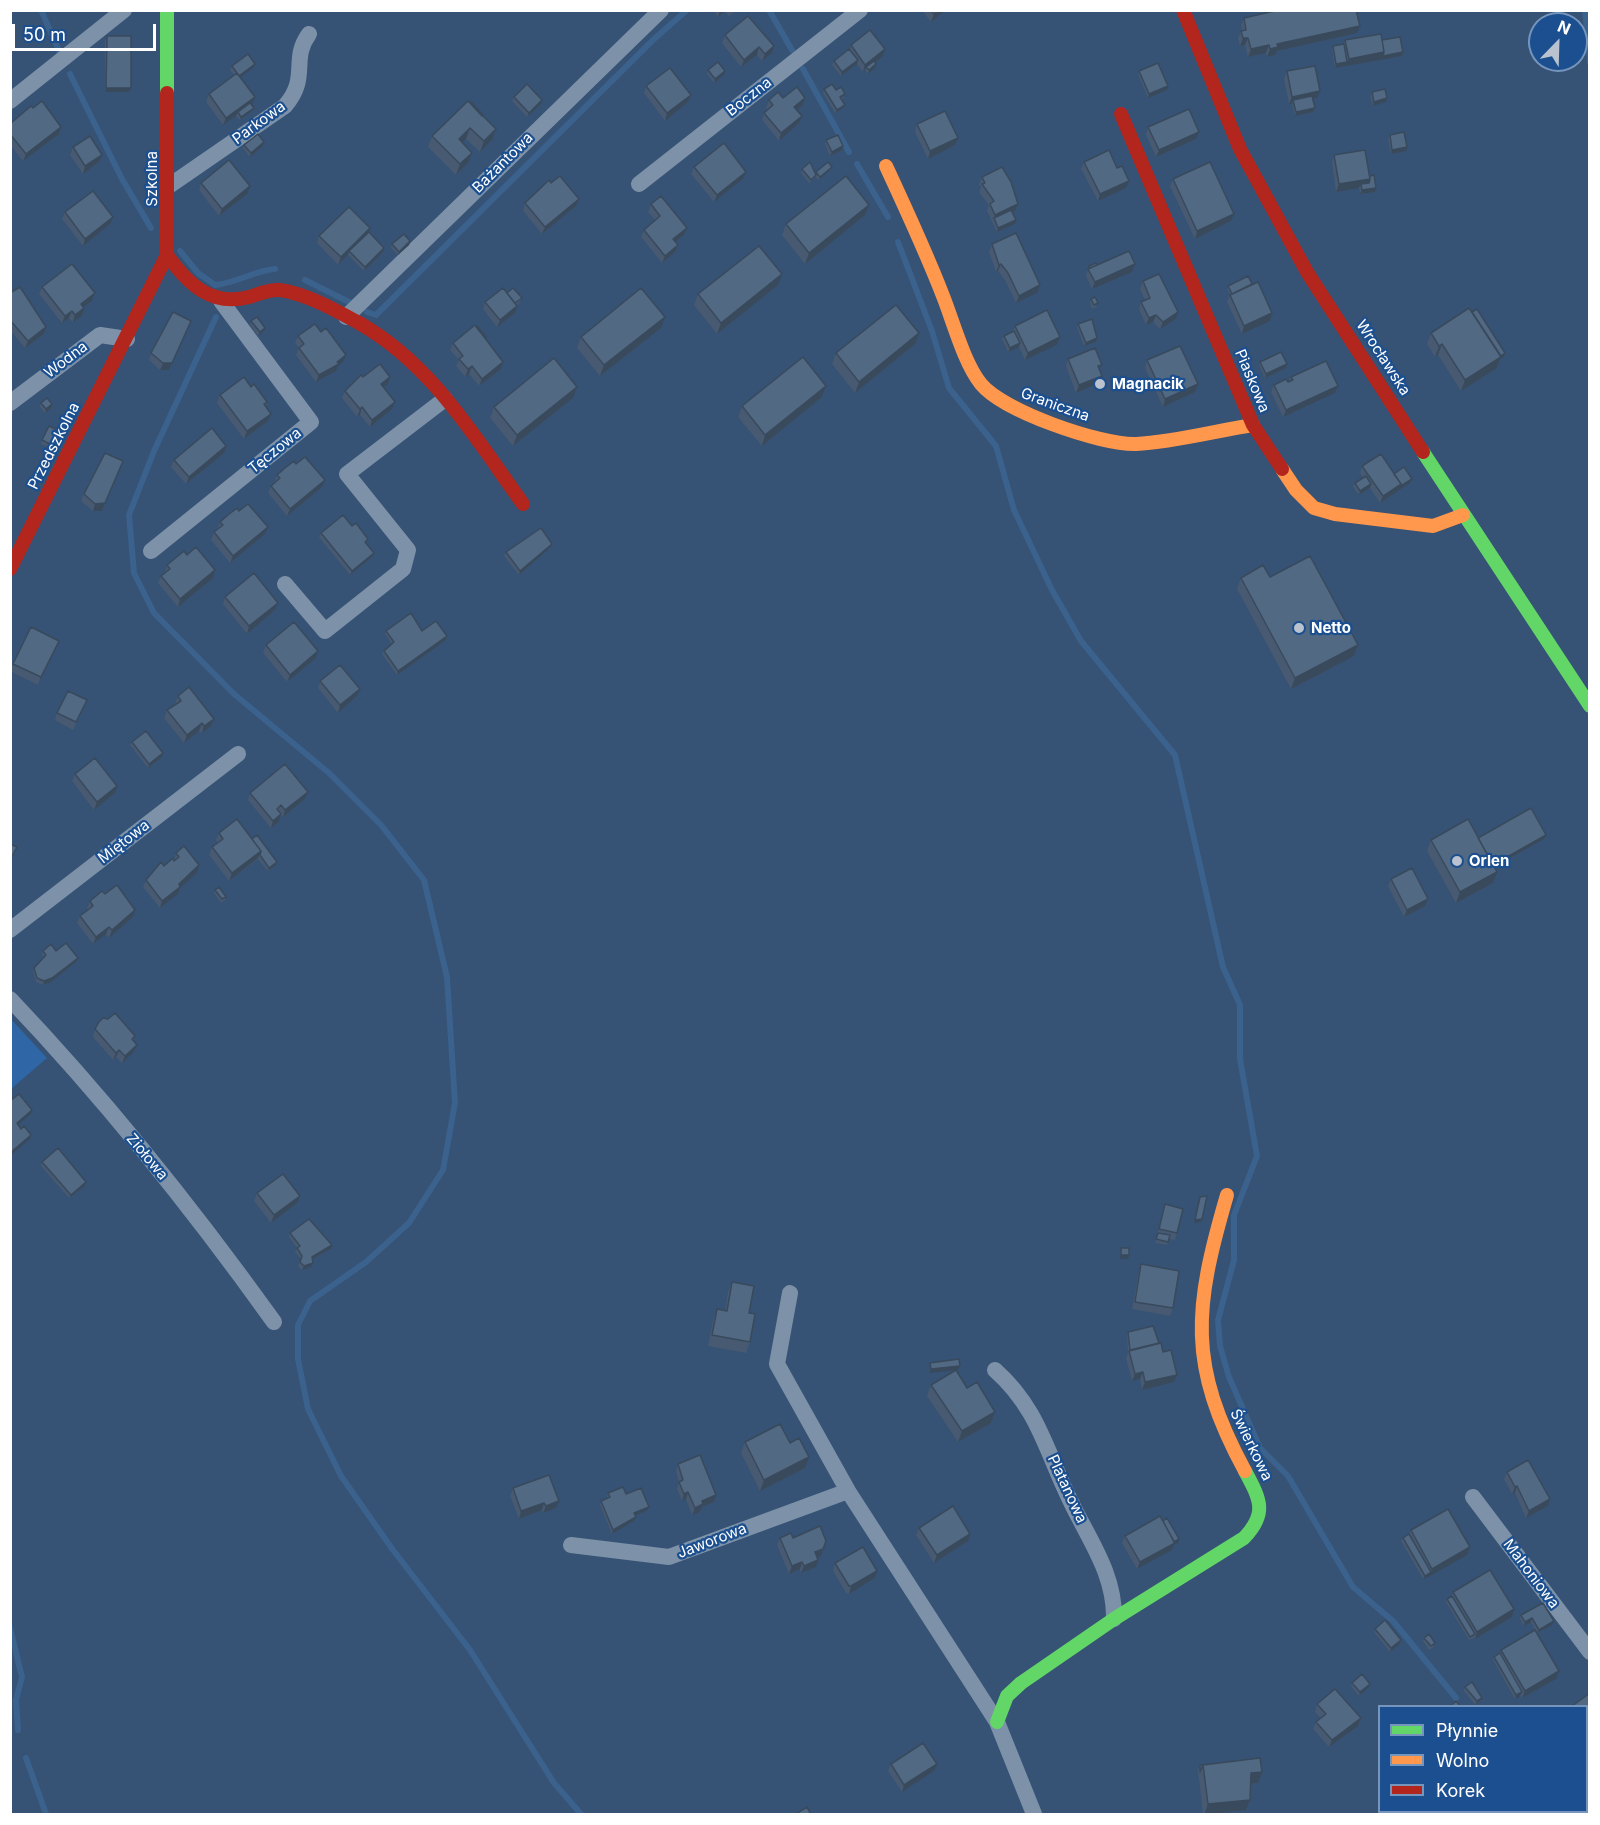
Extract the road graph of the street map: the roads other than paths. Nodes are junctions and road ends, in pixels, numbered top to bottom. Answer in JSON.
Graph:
{"nodes":[{"id":1,"x":124,"y":10,"type":"edge"},
{"id":2,"x":168,"y":10,"type":"edge"},
{"id":3,"x":661,"y":10,"type":"edge"},
{"id":4,"x":860,"y":10,"type":"edge"},
{"id":5,"x":1183,"y":10,"type":"edge"},
{"id":6,"x":309,"y":34,"type":"dead end"},
{"id":7,"x":10,"y":101,"type":"edge"},
{"id":8,"x":1121,"y":114,"type":"dead end"},
{"id":9,"x":886,"y":165,"type":"dead end"},
{"id":10,"x":639,"y":184,"type":"dead end"},
{"id":11,"x":169,"y":186,"type":"junction"},
{"id":12,"x":167,"y":255,"type":"junction"},
{"id":13,"x":221,"y":301,"type":"junction"},
{"id":14,"x":346,"y":317,"type":"junction"},
{"id":15,"x":127,"y":339,"type":"junction"},
{"id":16,"x":445,"y":399,"type":"junction"},
{"id":17,"x":10,"y":403,"type":"edge"},
{"id":18,"x":1253,"y":425,"type":"junction"},
{"id":19,"x":523,"y":504,"type":"dead end"},
{"id":20,"x":1462,"y":515,"type":"junction"},
{"id":21,"x":151,"y":551,"type":"dead end"},
{"id":22,"x":10,"y":569,"type":"edge"},
{"id":23,"x":285,"y":584,"type":"dead end"},
{"id":24,"x":1590,"y":706,"type":"edge"},
{"id":25,"x":238,"y":754,"type":"dead end"},
{"id":26,"x":10,"y":930,"type":"edge"},
{"id":27,"x":10,"y":999,"type":"edge"},
{"id":28,"x":1227,"y":1195,"type":"dead end"},
{"id":29,"x":790,"y":1293,"type":"dead end"},
{"id":30,"x":274,"y":1322,"type":"dead end"},
{"id":31,"x":995,"y":1370,"type":"dead end"},
{"id":32,"x":848,"y":1491,"type":"junction"},
{"id":33,"x":1473,"y":1497,"type":"dead end"},
{"id":34,"x":571,"y":1545,"type":"dead end"},
{"id":35,"x":1114,"y":1619,"type":"junction"},
{"id":36,"x":1590,"y":1652,"type":"edge"},
{"id":37,"x":997,"y":1722,"type":"junction"},
{"id":38,"x":1034,"y":1815,"type":"edge"}],
"edges":[{"from":1,"to":7,"type":"street"},
{"from":2,"to":11,"type":"street","name":"Szkolna"},
{"from":3,"to":14,"type":"street","name":"Bażantowa"},
{"from":4,"to":10,"type":"street","name":"Boczna"},
{"from":5,"to":20,"type":"street","name":"Wrocławska"},
{"from":6,"to":11,"type":"street","name":"Parkowa"},
{"from":8,"to":18,"type":"street","name":"Piaskowa"},
{"from":9,"to":18,"type":"street","name":"Graniczna"},
{"from":11,"to":12,"type":"street","name":"Szkolna"},
{"from":12,"to":13,"type":"street"},
{"from":12,"to":15,"type":"street","name":"Szkolna"},
{"from":13,"to":14,"type":"street"},
{"from":13,"to":21,"type":"street","name":"Tęczowa"},
{"from":14,"to":16,"type":"street"},
{"from":15,"to":17,"type":"street","name":"Wodna"},
{"from":15,"to":22,"type":"street","name":"Przedszkolna"},
{"from":16,"to":19,"type":"street"},
{"from":16,"to":23,"type":"street"},
{"from":18,"to":20,"type":"street","name":"Piaskowa"},
{"from":20,"to":24,"type":"street","name":"Wrocławska"},
{"from":25,"to":26,"type":"street","name":"Miętowa"},
{"from":27,"to":30,"type":"street","name":"Ziołowa"},
{"from":28,"to":35,"type":"street","name":"Świerkowa"},
{"from":29,"to":32,"type":"street"},
{"from":31,"to":35,"type":"street","name":"Platanowa"},
{"from":32,"to":34,"type":"street","name":"Jaworowa"},
{"from":32,"to":37,"type":"street"},
{"from":33,"to":36,"type":"street","name":"Mahoniowa"},
{"from":35,"to":37,"type":"street","name":"Świerkowa"},
{"from":37,"to":38,"type":"street"}]}
